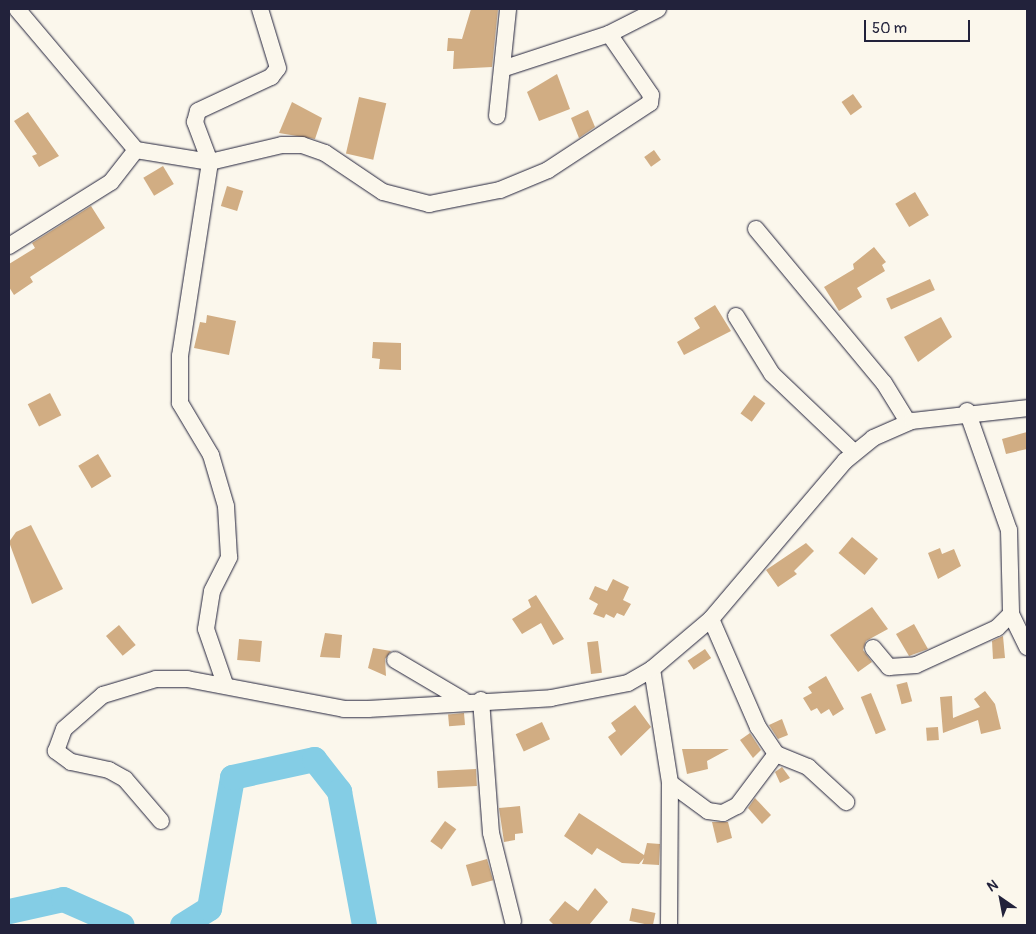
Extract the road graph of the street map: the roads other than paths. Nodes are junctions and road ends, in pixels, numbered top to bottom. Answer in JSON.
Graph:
{"nodes":[{"id":1,"x":17,"y":9,"type":"edge"},
{"id":2,"x":260,"y":9,"type":"edge"},
{"id":3,"x":508,"y":9,"type":"edge"},
{"id":4,"x":658,"y":9,"type":"edge"},
{"id":5,"x":609,"y":34,"type":"junction"},
{"id":6,"x":505,"y":68,"type":"junction"},
{"id":7,"x":497,"y":116,"type":"dead end"},
{"id":8,"x":136,"y":150,"type":"junction"},
{"id":9,"x":210,"y":162,"type":"junction"},
{"id":10,"x":756,"y":229,"type":"dead end"},
{"id":11,"x":9,"y":246,"type":"edge"},
{"id":12,"x":736,"y":316,"type":"dead end"},
{"id":13,"x":1027,"y":408,"type":"edge"},
{"id":14,"x":967,"y":411,"type":"junction"},
{"id":15,"x":908,"y":422,"type":"junction"},
{"id":16,"x":854,"y":452,"type":"junction"},
{"id":17,"x":1011,"y":614,"type":"junction"},
{"id":18,"x":711,"y":619,"type":"junction"},
{"id":19,"x":1027,"y":647,"type":"edge"},
{"id":20,"x":873,"y":648,"type":"dead end"},
{"id":21,"x":395,"y":660,"type":"dead end"},
{"id":22,"x":652,"y":669,"type":"junction"},
{"id":23,"x":225,"y":684,"type":"junction"},
{"id":24,"x":463,"y":700,"type":"junction"},
{"id":25,"x":481,"y":700,"type":"junction"},
{"id":26,"x":776,"y":754,"type":"junction"},
{"id":27,"x":670,"y":783,"type":"junction"},
{"id":28,"x":846,"y":802,"type":"dead end"},
{"id":29,"x":161,"y":821,"type":"dead end"},
{"id":30,"x":513,"y":921,"type":"dead end"},
{"id":31,"x":669,"y":925,"type":"edge"}],
"edges":[{"from":1,"to":8,"type":"street"},
{"from":2,"to":9,"type":"street"},
{"from":3,"to":6,"type":"street"},
{"from":4,"to":5,"type":"street"},
{"from":5,"to":6,"type":"street"},
{"from":5,"to":9,"type":"street"},
{"from":6,"to":7,"type":"street"},
{"from":8,"to":9,"type":"street"},
{"from":8,"to":11,"type":"street"},
{"from":9,"to":23,"type":"street"},
{"from":10,"to":15,"type":"street"},
{"from":12,"to":16,"type":"street"},
{"from":13,"to":14,"type":"street"},
{"from":14,"to":15,"type":"street"},
{"from":14,"to":17,"type":"street"},
{"from":15,"to":16,"type":"street"},
{"from":16,"to":18,"type":"street"},
{"from":17,"to":19,"type":"street"},
{"from":17,"to":20,"type":"street"},
{"from":18,"to":22,"type":"street"},
{"from":18,"to":26,"type":"street"},
{"from":21,"to":24,"type":"street"},
{"from":22,"to":25,"type":"street"},
{"from":22,"to":27,"type":"street"},
{"from":23,"to":24,"type":"street"},
{"from":23,"to":29,"type":"street"},
{"from":24,"to":25,"type":"street"},
{"from":25,"to":30,"type":"street"},
{"from":26,"to":27,"type":"street"},
{"from":26,"to":28,"type":"street"},
{"from":27,"to":31,"type":"street"}]}
